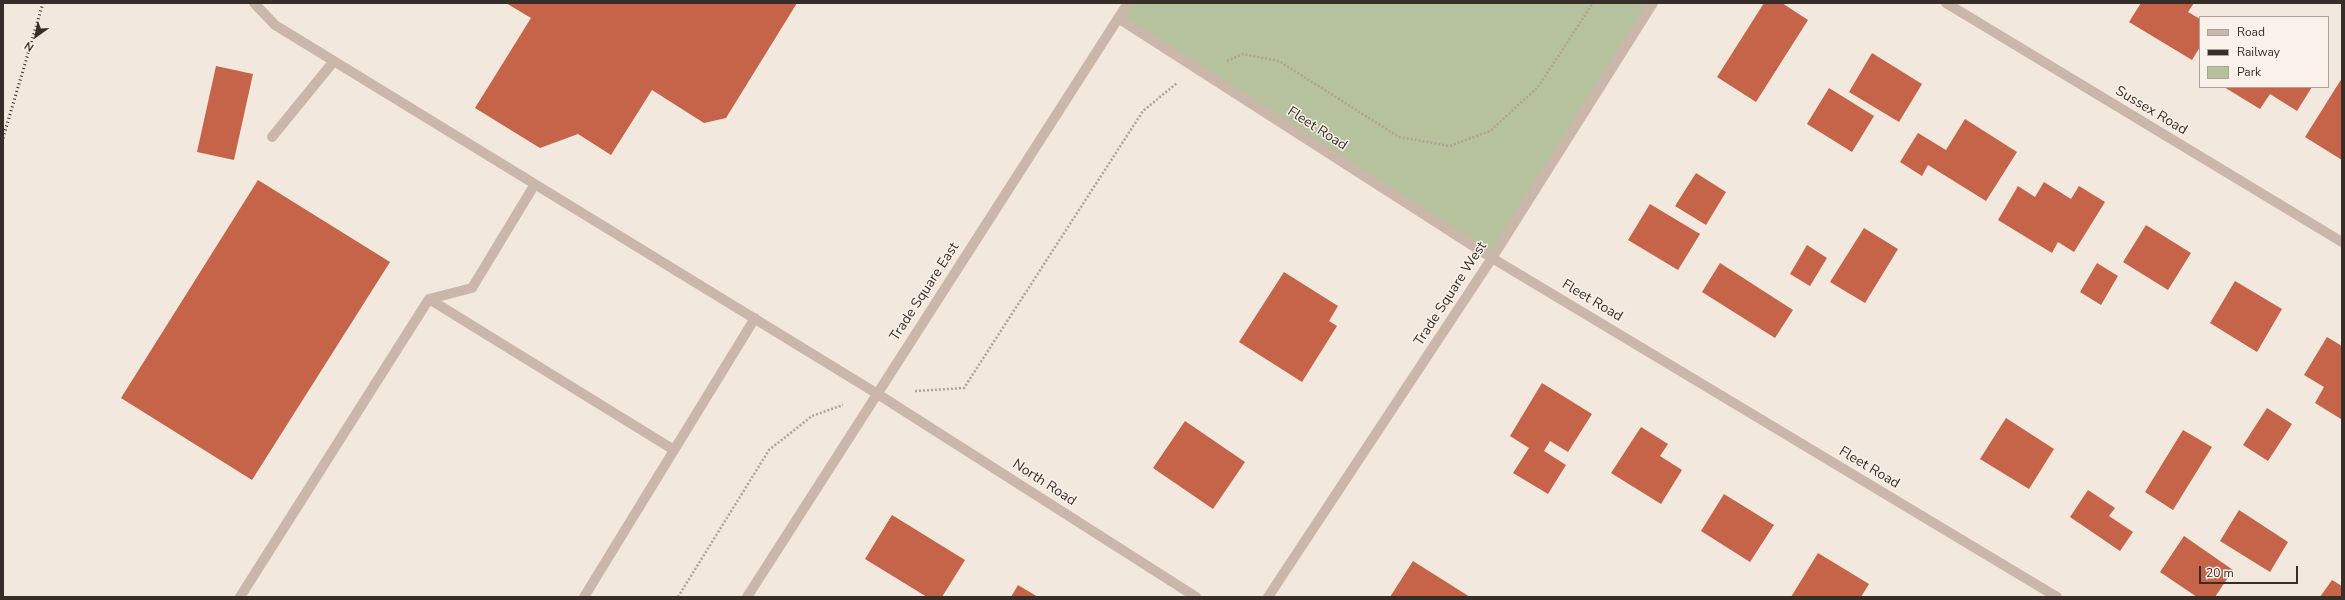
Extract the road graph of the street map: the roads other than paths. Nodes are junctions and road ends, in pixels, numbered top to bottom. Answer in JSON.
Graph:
{"nodes":[{"id":1,"x":254,"y":3,"type":"edge"},
{"id":2,"x":1128,"y":3,"type":"edge"},
{"id":3,"x":1653,"y":3,"type":"edge"},
{"id":4,"x":1946,"y":3,"type":"edge"},
{"id":5,"x":1118,"y":18,"type":"junction"},
{"id":6,"x":334,"y":61,"type":"junction"},
{"id":7,"x":272,"y":137,"type":"dead end"},
{"id":8,"x":535,"y":184,"type":"junction"},
{"id":9,"x":2342,"y":242,"type":"edge"},
{"id":10,"x":1492,"y":258,"type":"junction"},
{"id":11,"x":429,"y":299,"type":"junction"},
{"id":12,"x":755,"y":318,"type":"junction"},
{"id":13,"x":876,"y":392,"type":"junction"},
{"id":14,"x":674,"y":450,"type":"junction"},
{"id":15,"x":240,"y":597,"type":"edge"},
{"id":16,"x":584,"y":597,"type":"edge"},
{"id":17,"x":747,"y":597,"type":"edge"},
{"id":18,"x":1196,"y":597,"type":"edge"},
{"id":19,"x":1268,"y":597,"type":"edge"},
{"id":20,"x":2057,"y":597,"type":"edge"}],
"edges":[{"from":1,"to":6,"type":"street","name":"North Road"},
{"from":2,"to":5,"type":"street","name":"Trade Square East"},
{"from":3,"to":10,"type":"street","name":"Trade Square West"},
{"from":4,"to":9,"type":"street","name":"Sussex Road"},
{"from":5,"to":10,"type":"street","name":"Fleet Road"},
{"from":5,"to":13,"type":"street","name":"Trade Square East"},
{"from":6,"to":7,"type":"street"},
{"from":6,"to":8,"type":"street","name":"North Road"},
{"from":8,"to":11,"type":"street"},
{"from":8,"to":12,"type":"street","name":"North Road"},
{"from":10,"to":19,"type":"street","name":"Trade Square West"},
{"from":10,"to":20,"type":"street","name":"Fleet Road"},
{"from":11,"to":14,"type":"street"},
{"from":11,"to":15,"type":"street"},
{"from":12,"to":13,"type":"street","name":"North Road"},
{"from":12,"to":14,"type":"street"},
{"from":13,"to":17,"type":"street","name":"Trade Square East"},
{"from":13,"to":18,"type":"street","name":"North Road"},
{"from":14,"to":16,"type":"street"}]}
